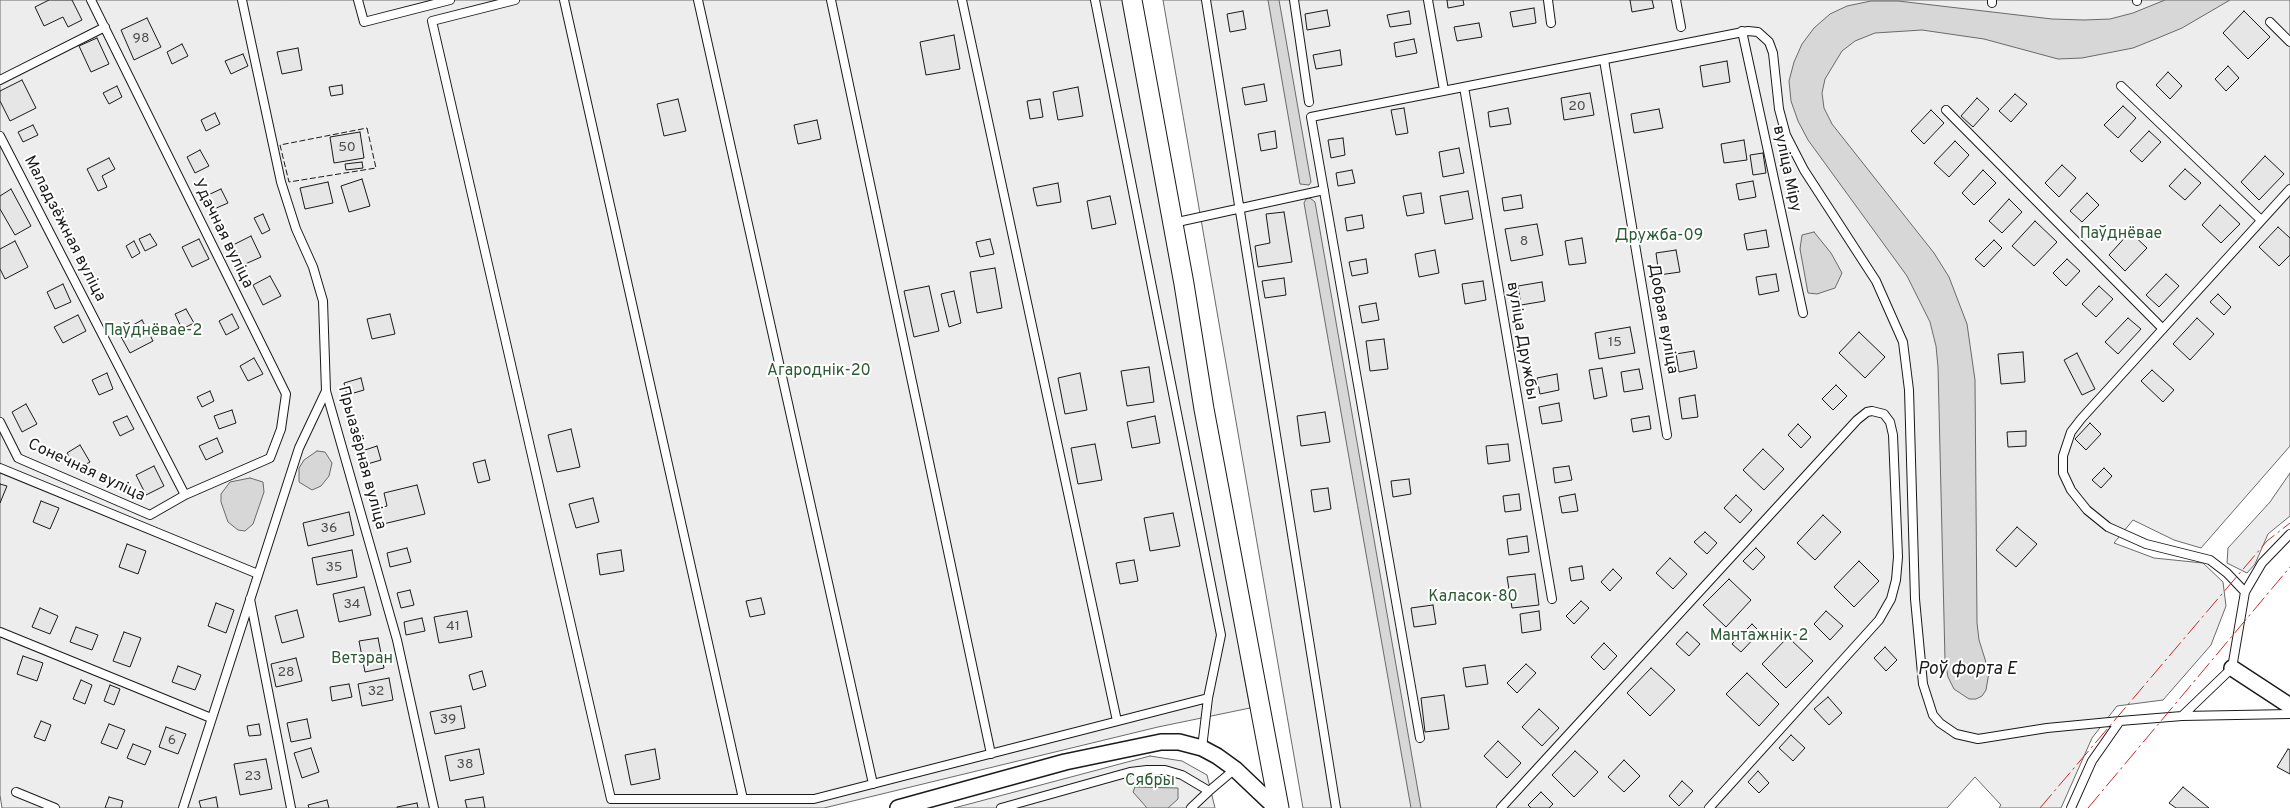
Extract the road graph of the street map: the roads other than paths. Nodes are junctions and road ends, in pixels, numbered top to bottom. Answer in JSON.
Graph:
{"nodes":[{"id":1,"x":91,"y":0,"type":"edge"},
{"id":2,"x":242,"y":0,"type":"edge"},
{"id":3,"x":358,"y":0,"type":"edge"},
{"id":4,"x":450,"y":0,"type":"edge"},
{"id":5,"x":515,"y":0,"type":"edge"},
{"id":6,"x":564,"y":0,"type":"edge"},
{"id":7,"x":698,"y":0,"type":"edge"},
{"id":8,"x":831,"y":0,"type":"edge"},
{"id":9,"x":962,"y":0,"type":"edge"},
{"id":10,"x":1095,"y":0,"type":"edge"},
{"id":11,"x":1132,"y":0,"type":"edge"},
{"id":12,"x":1206,"y":0,"type":"edge"},
{"id":13,"x":1294,"y":0,"type":"edge"},
{"id":14,"x":1428,"y":0,"type":"edge"},
{"id":15,"x":1548,"y":0,"type":"edge"},
{"id":16,"x":1676,"y":0,"type":"edge"},
{"id":17,"x":2270,"y":22,"type":"dead end"},
{"id":18,"x":1551,"y":23,"type":"dead end"},
{"id":19,"x":105,"y":27,"type":"junction"},
{"id":20,"x":1682,"y":28,"type":"dead end"},
{"id":21,"x":1742,"y":32,"type":"junction"},
{"id":22,"x":2290,"y":42,"type":"edge"},
{"id":23,"x":1604,"y":60,"type":"junction"},
{"id":24,"x":0,"y":80,"type":"edge"},
{"id":25,"x":2121,"y":86,"type":"dead end"},
{"id":26,"x":1464,"y":87,"type":"junction"},
{"id":27,"x":1444,"y":90,"type":"junction"},
{"id":28,"x":1309,"y":102,"type":"dead end"},
{"id":29,"x":1946,"y":110,"type":"dead end"},
{"id":30,"x":0,"y":136,"type":"edge"},
{"id":31,"x":2290,"y":189,"type":"edge"},
{"id":32,"x":1324,"y":190,"type":"junction"},
{"id":33,"x":1239,"y":208,"type":"junction"},
{"id":34,"x":2261,"y":220,"type":"junction"},
{"id":35,"x":1173,"y":223,"type":"junction"},
{"id":36,"x":1803,"y":312,"type":"dead end"},
{"id":37,"x":2163,"y":329,"type":"junction"},
{"id":38,"x":326,"y":391,"type":"junction"},
{"id":39,"x":0,"y":422,"type":"edge"},
{"id":40,"x":1668,"y":435,"type":"dead end"},
{"id":41,"x":0,"y":468,"type":"edge"},
{"id":42,"x":185,"y":495,"type":"junction"},
{"id":43,"x":2290,"y":534,"type":"edge"},
{"id":44,"x":258,"y":574,"type":"junction"},
{"id":45,"x":2245,"y":592,"type":"junction"},
{"id":46,"x":250,"y":598,"type":"junction"},
{"id":47,"x":1552,"y":600,"type":"dead end"},
{"id":48,"x":0,"y":632,"type":"edge"},
{"id":49,"x":2232,"y":668,"type":"junction"},
{"id":50,"x":1208,"y":698,"type":"junction"},
{"id":51,"x":2290,"y":706,"type":"edge"},
{"id":52,"x":2290,"y":714,"type":"edge"},
{"id":53,"x":2182,"y":716,"type":"junction"},
{"id":54,"x":212,"y":718,"type":"junction"},
{"id":55,"x":2120,"y":721,"type":"junction"},
{"id":56,"x":1116,"y":722,"type":"junction"},
{"id":57,"x":1420,"y":738,"type":"dead end"},
{"id":58,"x":1202,"y":748,"type":"junction"},
{"id":59,"x":991,"y":754,"type":"junction"},
{"id":60,"x":1235,"y":769,"type":"junction"},
{"id":61,"x":873,"y":784,"type":"junction"},
{"id":62,"x":1209,"y":791,"type":"junction"},
{"id":63,"x":16,"y":792,"type":"dead end"},
{"id":64,"x":743,"y":799,"type":"junction"},
{"id":65,"x":55,"y":808,"type":"edge"},
{"id":66,"x":183,"y":808,"type":"edge"},
{"id":67,"x":292,"y":808,"type":"edge"},
{"id":68,"x":434,"y":808,"type":"edge"},
{"id":69,"x":898,"y":808,"type":"edge"},
{"id":70,"x":1002,"y":808,"type":"edge"},
{"id":71,"x":1191,"y":808,"type":"edge"},
{"id":72,"x":1278,"y":808,"type":"edge"},
{"id":73,"x":1336,"y":808,"type":"edge"},
{"id":74,"x":1501,"y":808,"type":"edge"},
{"id":75,"x":1709,"y":808,"type":"edge"},
{"id":76,"x":2071,"y":808,"type":"edge"}],
"edges":[{"from":1,"to":19,"type":"lane","name":"Удачная вуліца"},
{"from":2,"to":38,"type":"lane","name":"Прыазёрная вуліца"},
{"from":3,"to":4,"type":"lane"},
{"from":5,"to":64,"type":"lane"},
{"from":6,"to":64,"type":"lane"},
{"from":7,"to":61,"type":"lane"},
{"from":8,"to":59,"type":"lane"},
{"from":9,"to":56,"type":"lane"},
{"from":10,"to":50,"type":"lane"},
{"from":11,"to":35,"type":"street"},
{"from":12,"to":33,"type":"lane"},
{"from":13,"to":28,"type":"lane"},
{"from":14,"to":27,"type":"lane"},
{"from":15,"to":18,"type":"lane"},
{"from":16,"to":20,"type":"lane"},
{"from":17,"to":22,"type":"lane"},
{"from":19,"to":24,"type":"lane"},
{"from":19,"to":42,"type":"lane","name":"Удачная вуліца"},
{"from":21,"to":23,"type":"lane"},
{"from":21,"to":36,"type":"lane","name":"вуліца Міру"},
{"from":21,"to":55,"type":"lane"},
{"from":23,"to":26,"type":"lane"},
{"from":23,"to":40,"type":"lane","name":"Добрая вуліца"},
{"from":25,"to":34,"type":"lane"},
{"from":26,"to":27,"type":"lane"},
{"from":26,"to":47,"type":"lane","name":"вуліца Дружбы"},
{"from":27,"to":32,"type":"lane"},
{"from":29,"to":37,"type":"lane"},
{"from":30,"to":42,"type":"lane","name":"Маладзёжная вуліца"},
{"from":31,"to":34,"type":"lane"},
{"from":32,"to":33,"type":"lane"},
{"from":32,"to":57,"type":"lane"},
{"from":33,"to":35,"type":"lane"},
{"from":33,"to":73,"type":"lane"},
{"from":34,"to":37,"type":"lane"},
{"from":35,"to":72,"type":"street"},
{"from":37,"to":45,"type":"lane"},
{"from":38,"to":44,"type":"lane"},
{"from":38,"to":68,"type":"lane","name":"Прыазёрная вуліца"},
{"from":39,"to":42,"type":"lane","name":"Сонечная вуліца"},
{"from":41,"to":44,"type":"lane"},
{"from":43,"to":45,"type":"lane"},
{"from":44,"to":46,"type":"lane"},
{"from":45,"to":49,"type":"lane"},
{"from":46,"to":54,"type":"lane"},
{"from":46,"to":67,"type":"lane"},
{"from":48,"to":54,"type":"lane"},
{"from":49,"to":51,"type":"street"},
{"from":49,"to":53,"type":"lane"},
{"from":50,"to":56,"type":"lane"},
{"from":50,"to":58,"type":"lane"},
{"from":52,"to":53,"type":"lane"},
{"from":53,"to":55,"type":"lane"},
{"from":54,"to":66,"type":"lane"},
{"from":55,"to":76,"type":"lane"},
{"from":56,"to":59,"type":"lane"},
{"from":58,"to":60,"type":"street"},
{"from":58,"to":69,"type":"street"},
{"from":59,"to":61,"type":"lane"},
{"from":60,"to":62,"type":"lane"},
{"from":60,"to":72,"type":"street"},
{"from":61,"to":64,"type":"lane"},
{"from":62,"to":70,"type":"lane"},
{"from":62,"to":71,"type":"lane"},
{"from":63,"to":65,"type":"lane"},
{"from":74,"to":75,"type":"lane"}]}
